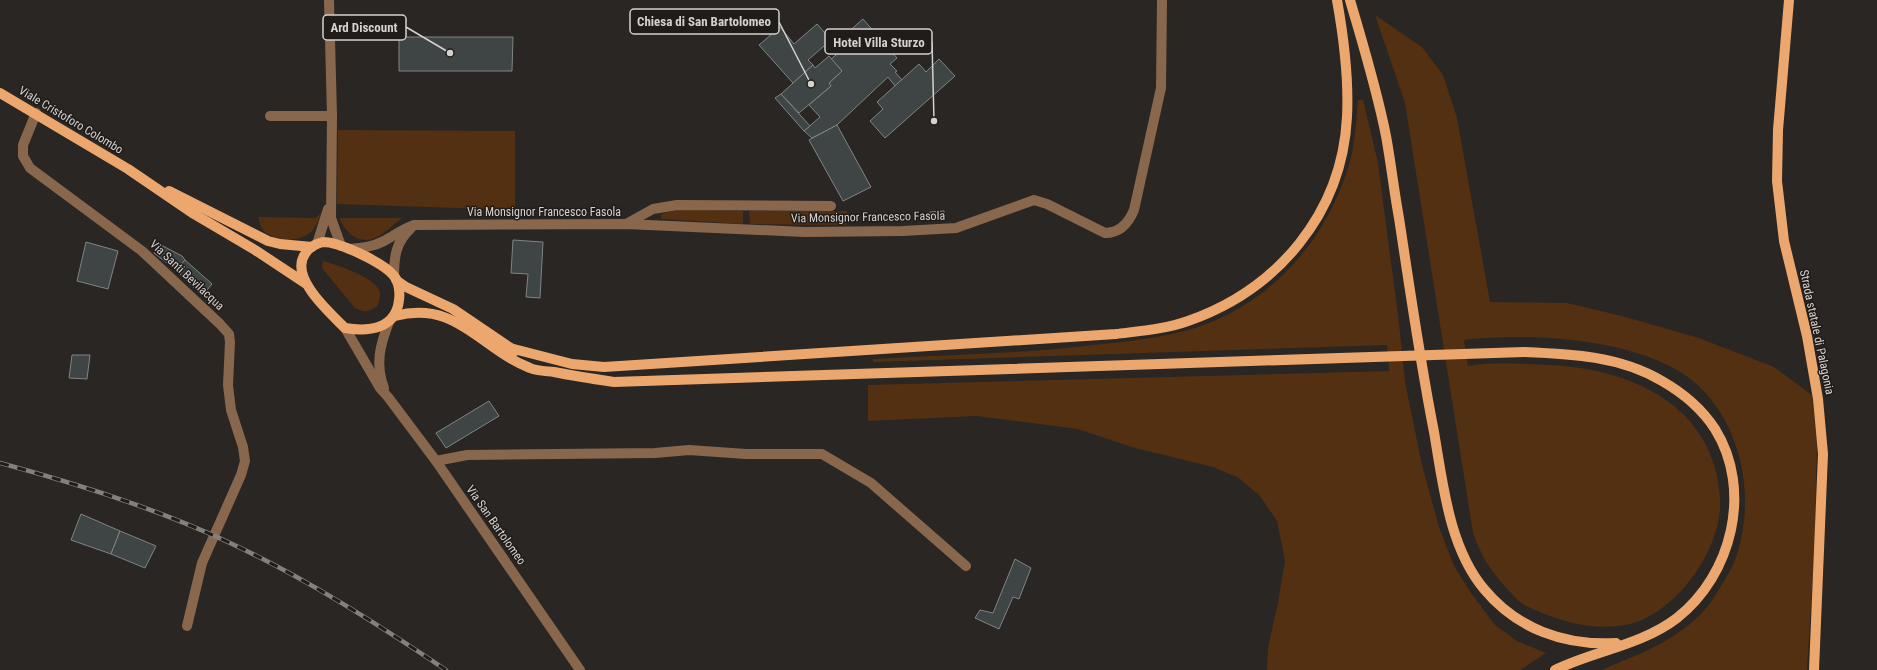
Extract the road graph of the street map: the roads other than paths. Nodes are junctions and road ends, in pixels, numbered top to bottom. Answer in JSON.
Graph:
{"nodes":[{"id":1,"x":329,"y":0,"type":"edge"},
{"id":2,"x":1162,"y":0,"type":"edge"},
{"id":3,"x":1337,"y":0,"type":"edge"},
{"id":4,"x":1350,"y":0,"type":"edge"},
{"id":5,"x":1789,"y":0,"type":"edge"},
{"id":6,"x":0,"y":93,"type":"edge"},
{"id":7,"x":36,"y":113,"type":"junction"},
{"id":8,"x":270,"y":116,"type":"dead end"},
{"id":9,"x":332,"y":116,"type":"junction"},
{"id":10,"x":128,"y":169,"type":"junction"},
{"id":11,"x":330,"y":195,"type":"junction"},
{"id":12,"x":831,"y":206,"type":"dead end"},
{"id":13,"x":626,"y":224,"type":"junction"},
{"id":14,"x":414,"y":225,"type":"junction"},
{"id":15,"x":314,"y":245,"type":"junction"},
{"id":16,"x":345,"y":247,"type":"junction"},
{"id":17,"x":395,"y":278,"type":"junction"},
{"id":18,"x":305,"y":283,"type":"junction"},
{"id":19,"x":392,"y":319,"type":"junction"},
{"id":20,"x":344,"y":328,"type":"junction"},
{"id":21,"x":510,"y":348,"type":"junction"},
{"id":22,"x":554,"y":372,"type":"junction"},
{"id":23,"x":388,"y":397,"type":"junction"},
{"id":24,"x":436,"y":461,"type":"junction"},
{"id":25,"x":966,"y":566,"type":"dead end"},
{"id":26,"x":187,"y":626,"type":"dead end"},
{"id":27,"x":1643,"y":637,"type":"junction"},
{"id":28,"x":580,"y":670,"type":"edge"},
{"id":29,"x":1555,"y":670,"type":"edge"},
{"id":30,"x":1814,"y":670,"type":"edge"}],
"edges":[{"from":1,"to":9,"type":"street"},
{"from":2,"to":13,"type":"street","name":"Via Monsignor Francesco Fasola"},
{"from":3,"to":21,"type":"main road"},
{"from":4,"to":27,"type":"main road"},
{"from":5,"to":30,"type":"main road","name":"Strada statale di Palagonia"},
{"from":6,"to":7,"type":"main road","name":"Viale Cristoforo Colombo"},
{"from":7,"to":10,"type":"main road","name":"Viale Cristoforo Colombo"},
{"from":7,"to":26,"type":"street","name":"Via Santi Bevilacqua"},
{"from":8,"to":9,"type":"street"},
{"from":9,"to":11,"type":"street"},
{"from":10,"to":15,"type":"main road"},
{"from":10,"to":18,"type":"main road"},
{"from":11,"to":15,"type":"street"},
{"from":11,"to":16,"type":"street"},
{"from":12,"to":13,"type":"street"},
{"from":13,"to":14,"type":"street","name":"Via Monsignor Francesco Fasola"},
{"from":14,"to":16,"type":"street"},
{"from":14,"to":17,"type":"street"},
{"from":15,"to":16,"type":"main road"},
{"from":15,"to":18,"type":"main road"},
{"from":16,"to":17,"type":"main road"},
{"from":17,"to":19,"type":"main road"},
{"from":17,"to":21,"type":"main road"},
{"from":18,"to":20,"type":"main road"},
{"from":19,"to":20,"type":"main road"},
{"from":19,"to":22,"type":"main road"},
{"from":19,"to":23,"type":"street"},
{"from":20,"to":23,"type":"street"},
{"from":21,"to":22,"type":"main road"},
{"from":22,"to":27,"type":"main road"},
{"from":23,"to":24,"type":"street","name":"Via San Bartolomeo"},
{"from":24,"to":25,"type":"street"},
{"from":24,"to":28,"type":"street","name":"Via San Bartolomeo"},
{"from":27,"to":29,"type":"main road"}]}
